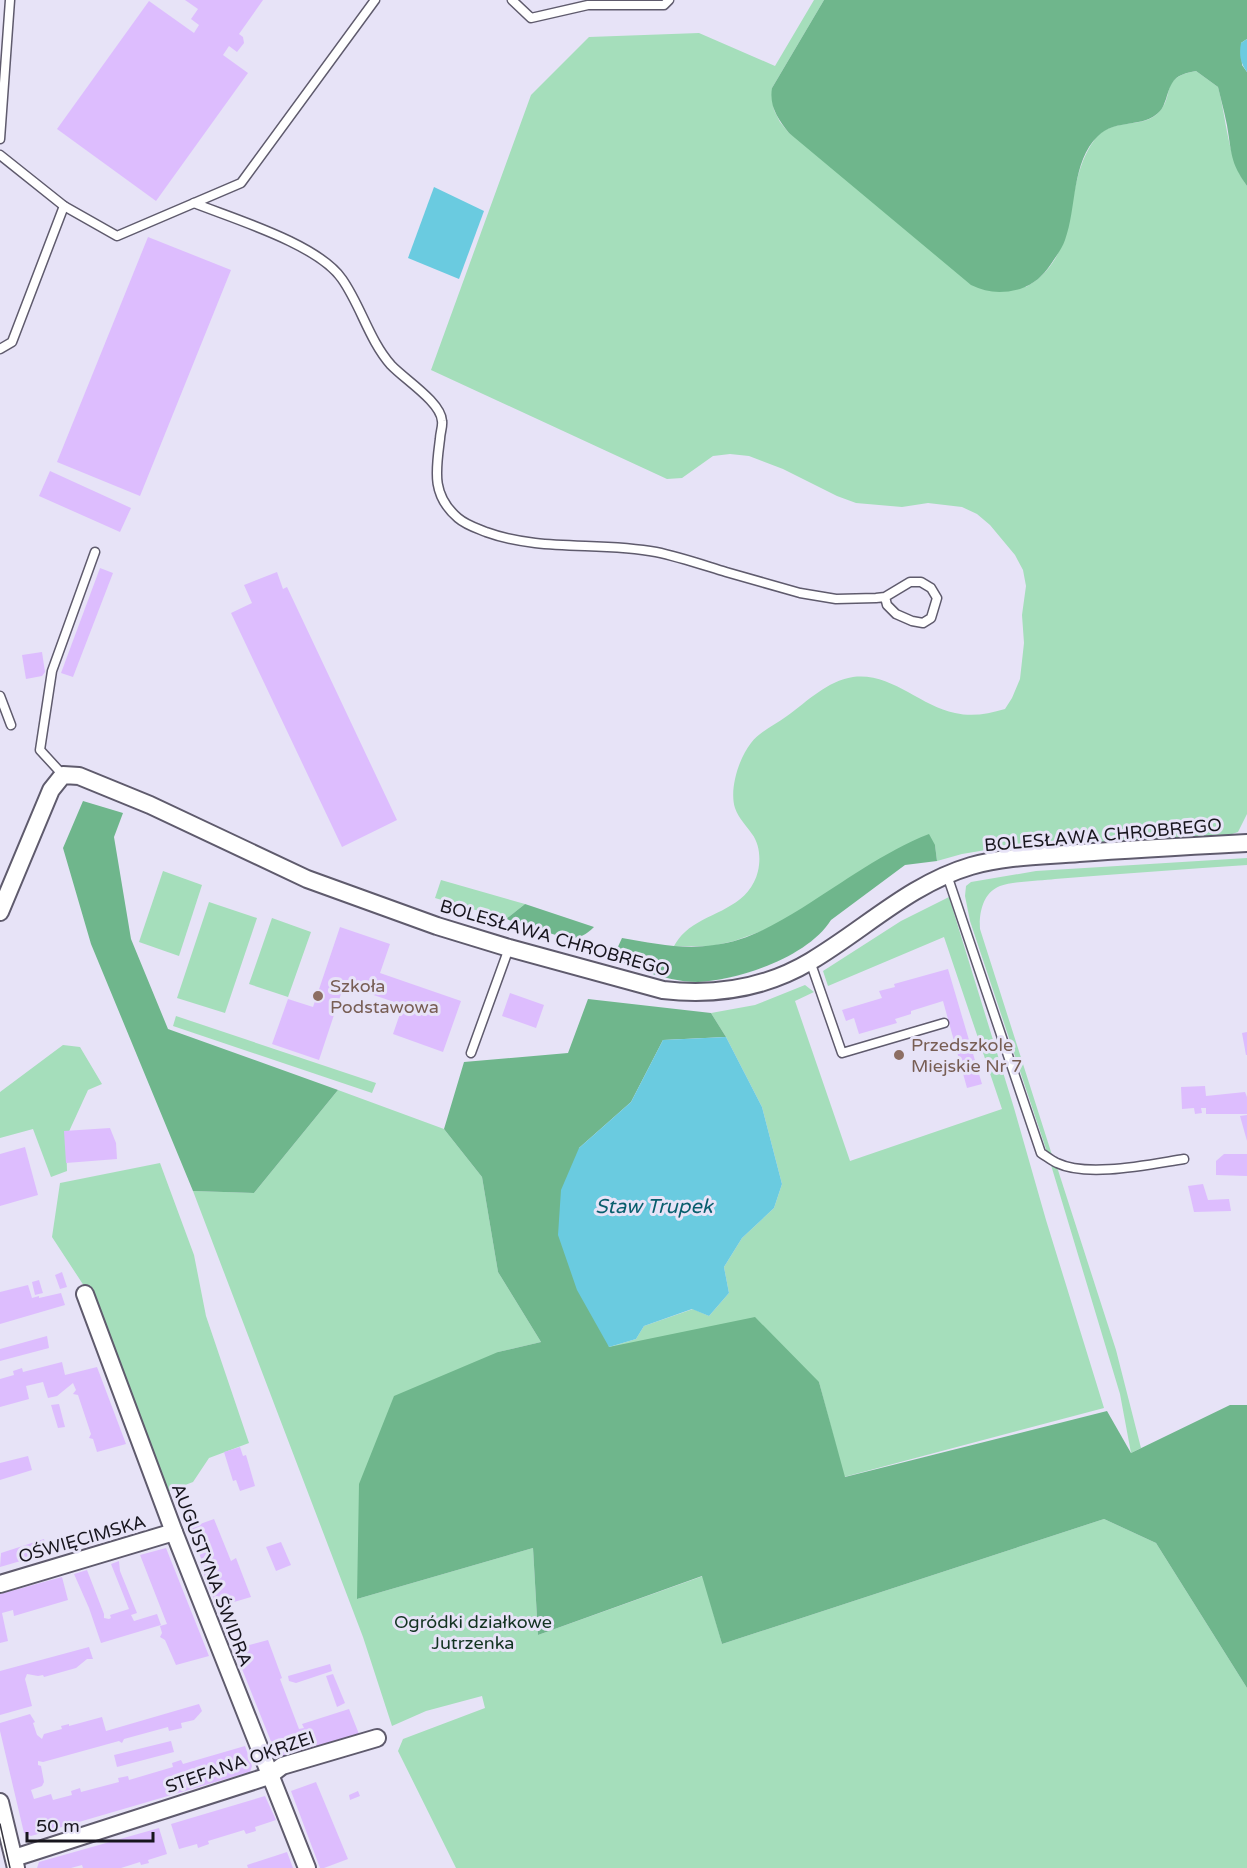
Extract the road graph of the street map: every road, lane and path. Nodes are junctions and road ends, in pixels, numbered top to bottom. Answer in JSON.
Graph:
{"nodes":[{"id":1,"x":10,"y":0,"type":"edge"},
{"id":2,"x":375,"y":0,"type":"edge"},
{"id":3,"x":512,"y":0,"type":"edge"},
{"id":4,"x":669,"y":0,"type":"edge"},
{"id":5,"x":0,"y":139,"type":"edge"},
{"id":6,"x":0,"y":155,"type":"edge"},
{"id":7,"x":194,"y":203,"type":"junction"},
{"id":8,"x":64,"y":206,"type":"junction"},
{"id":9,"x":0,"y":349,"type":"edge"},
{"id":10,"x":95,"y":552,"type":"dead end"},
{"id":11,"x":885,"y":597,"type":"junction"},
{"id":12,"x":0,"y":696,"type":"edge"},
{"id":13,"x":11,"y":725,"type":"dead end"},
{"id":14,"x":63,"y":775,"type":"junction"},
{"id":15,"x":1247,"y":843,"type":"edge"},
{"id":16,"x":947,"y":874,"type":"junction"},
{"id":17,"x":0,"y":912,"type":"edge"},
{"id":18,"x":509,"y":948,"type":"junction"},
{"id":19,"x":810,"y":961,"type":"junction"},
{"id":20,"x":944,"y":1023,"type":"dead end"},
{"id":21,"x":471,"y":1053,"type":"dead end"},
{"id":22,"x":1185,"y":1159,"type":"dead end"},
{"id":23,"x":85,"y":1294,"type":"dead end"},
{"id":24,"x":174,"y":1532,"type":"junction"},
{"id":25,"x":0,"y":1584,"type":"edge"},
{"id":26,"x":377,"y":1738,"type":"dead end"},
{"id":27,"x":269,"y":1776,"type":"junction"},
{"id":28,"x":0,"y":1802,"type":"edge"},
{"id":29,"x":15,"y":1863,"type":"edge"},
{"id":30,"x":307,"y":1868,"type":"edge"}],
"edges":[{"from":1,"to":5,"type":"lane"},
{"from":2,"to":7,"type":"lane"},
{"from":3,"to":4,"type":"lane"},
{"from":6,"to":8,"type":"lane"},
{"from":7,"to":8,"type":"lane"},
{"from":7,"to":11,"type":"lane"},
{"from":8,"to":9,"type":"lane"},
{"from":10,"to":14,"type":"lane"},
{"from":11,"to":11,"type":"lane"},
{"from":12,"to":13,"type":"lane"},
{"from":14,"to":17,"type":"street"},
{"from":14,"to":18,"type":"street","name":"BOLESŁAWA CHROBREGO"},
{"from":15,"to":16,"type":"street","name":"BOLESŁAWA CHROBREGO"},
{"from":16,"to":19,"type":"street","name":"BOLESŁAWA CHROBREGO"},
{"from":16,"to":22,"type":"lane"},
{"from":18,"to":19,"type":"street","name":"BOLESŁAWA CHROBREGO"},
{"from":18,"to":21,"type":"lane"},
{"from":19,"to":20,"type":"lane"},
{"from":23,"to":24,"type":"street","name":"AUGUSTYNA ŚWIDRA"},
{"from":24,"to":25,"type":"street","name":"OŚWIĘCIMSKA"},
{"from":24,"to":27,"type":"street","name":"AUGUSTYNA ŚWIDRA"},
{"from":26,"to":27,"type":"street","name":"STEFANA OKRZEI"},
{"from":27,"to":29,"type":"street","name":"STEFANA OKRZEI"},
{"from":27,"to":30,"type":"street","name":"AUGUSTYNA ŚWIDRA"},
{"from":28,"to":29,"type":"street"}]}
